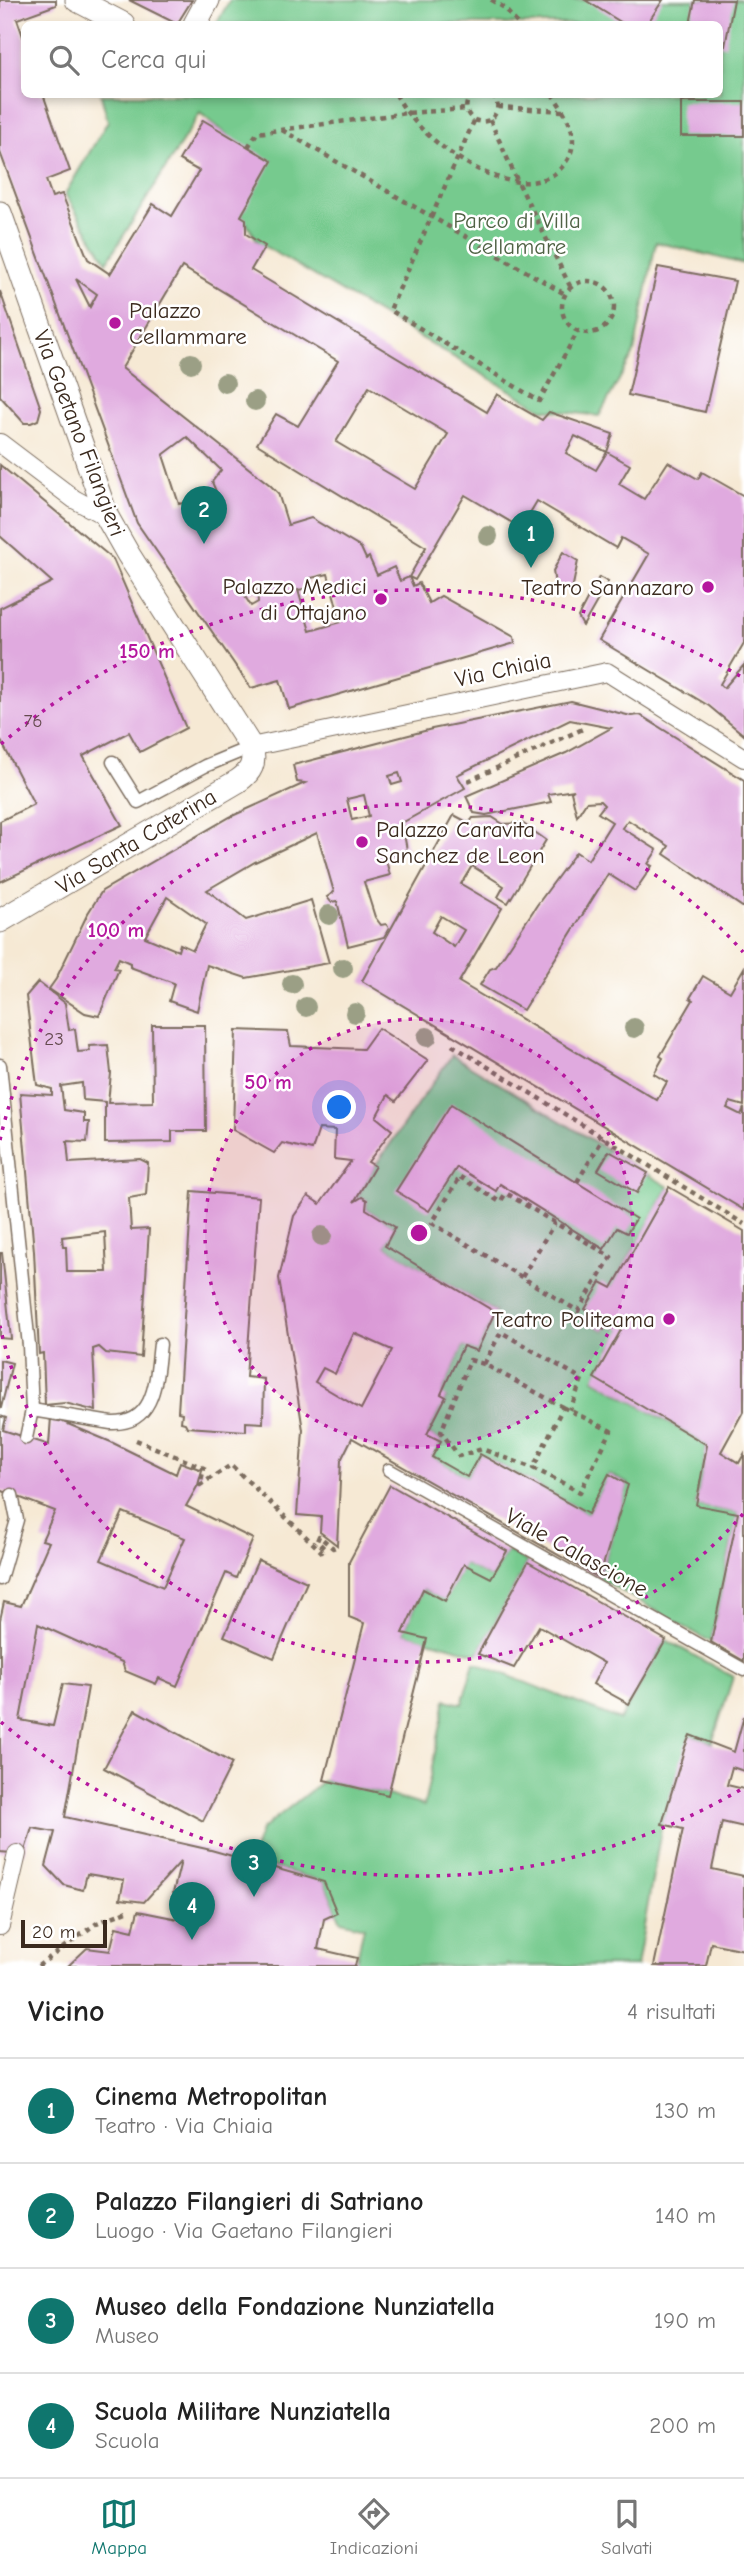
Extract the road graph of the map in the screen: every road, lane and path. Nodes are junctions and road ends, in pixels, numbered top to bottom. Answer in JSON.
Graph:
{"nodes":[{"id":1,"x":77,"y":0,"type":"edge"},
{"id":2,"x":208,"y":0,"type":"edge"},
{"id":3,"x":491,"y":0,"type":"edge"},
{"id":4,"x":117,"y":21,"type":"edge"},
{"id":5,"x":197,"y":21,"type":"edge"},
{"id":6,"x":515,"y":21,"type":"edge"},
{"id":7,"x":398,"y":98,"type":"edge"},
{"id":8,"x":470,"y":98,"type":"edge"},
{"id":9,"x":494,"y":98,"type":"edge"},
{"id":10,"x":555,"y":98,"type":"edge"},
{"id":11,"x":498,"y":107,"type":"junction"},
{"id":12,"x":466,"y":109,"type":"junction"},
{"id":13,"x":564,"y":112,"type":"junction"},
{"id":14,"x":407,"y":113,"type":"junction"},
{"id":15,"x":490,"y":120,"type":"junction"},
{"id":16,"x":474,"y":121,"type":"junction"},
{"id":17,"x":282,"y":130,"type":"junction"},
{"id":18,"x":248,"y":147,"type":"dead end"},
{"id":19,"x":459,"y":158,"type":"junction"},
{"id":20,"x":517,"y":180,"type":"junction"},
{"id":21,"x":0,"y":213,"type":"edge"},
{"id":22,"x":432,"y":216,"type":"junction"},
{"id":23,"x":570,"y":286,"type":"junction"},
{"id":24,"x":565,"y":294,"type":"junction"},
{"id":25,"x":578,"y":331,"type":"junction"},
{"id":26,"x":0,"y":443,"type":"edge"},
{"id":27,"x":107,"y":517,"type":"junction"},
{"id":28,"x":585,"y":728,"type":"dead end"},
{"id":29,"x":251,"y":747,"type":"junction"},
{"id":30,"x":744,"y":758,"type":"edge"},
{"id":31,"x":113,"y":762,"type":"dead end"},
{"id":32,"x":468,"y":781,"type":"dead end"},
{"id":33,"x":0,"y":921,"type":"edge"},
{"id":34,"x":452,"y":1045,"type":"dead end"},
{"id":35,"x":0,"y":1065,"type":"edge"},
{"id":36,"x":604,"y":1138,"type":"junction"},
{"id":37,"x":577,"y":1182,"type":"dead end"},
{"id":38,"x":555,"y":1223,"type":"junction"},
{"id":39,"x":744,"y":1224,"type":"edge"},
{"id":40,"x":522,"y":1277,"type":"junction"},
{"id":41,"x":160,"y":1343,"type":"dead end"},
{"id":42,"x":484,"y":1364,"type":"junction"},
{"id":43,"x":563,"y":1407,"type":"junction"},
{"id":44,"x":32,"y":1410,"type":"junction"},
{"id":45,"x":569,"y":1410,"type":"junction"},
{"id":46,"x":26,"y":1438,"type":"dead end"},
{"id":47,"x":135,"y":1439,"type":"dead end"},
{"id":48,"x":533,"y":1468,"type":"junction"},
{"id":49,"x":389,"y":1470,"type":"dead end"},
{"id":50,"x":12,"y":1495,"type":"dead end"},
{"id":51,"x":338,"y":1546,"type":"dead end"},
{"id":52,"x":0,"y":1579,"type":"edge"},
{"id":53,"x":744,"y":1670,"type":"edge"},
{"id":54,"x":17,"y":1854,"type":"dead end"},
{"id":55,"x":127,"y":1911,"type":"dead end"},
{"id":56,"x":0,"y":1926,"type":"edge"},
{"id":57,"x":38,"y":1966,"type":"edge"}],
"edges":[{"from":1,"to":4,"type":"street"},
{"from":2,"to":5,"type":"street"},
{"from":3,"to":6,"type":"path"},
{"from":7,"to":14,"type":"path"},
{"from":8,"to":12,"type":"path"},
{"from":9,"to":11,"type":"path"},
{"from":10,"to":13,"type":"path"},
{"from":11,"to":13,"type":"path"},
{"from":11,"to":15,"type":"path"},
{"from":12,"to":14,"type":"path"},
{"from":12,"to":16,"type":"path"},
{"from":13,"to":20,"type":"path"},
{"from":14,"to":17,"type":"path"},
{"from":14,"to":19,"type":"path"},
{"from":15,"to":16,"type":"path"},
{"from":15,"to":20,"type":"path"},
{"from":16,"to":19,"type":"path"},
{"from":17,"to":18,"type":"path"},
{"from":17,"to":22,"type":"path"},
{"from":19,"to":20,"type":"path"},
{"from":19,"to":22,"type":"path"},
{"from":20,"to":23,"type":"path"},
{"from":21,"to":27,"type":"street","name":"Via Gaetano Filangieri"},
{"from":22,"to":24,"type":"path"},
{"from":22,"to":25,"type":"path"},
{"from":23,"to":24,"type":"path"},
{"from":23,"to":25,"type":"path"},
{"from":24,"to":25,"type":"path"},
{"from":26,"to":27,"type":"street"},
{"from":27,"to":29,"type":"street","name":"Via Gaetano Filangieri"},
{"from":28,"to":32,"type":"path"},
{"from":29,"to":30,"type":"street","name":"Via Chiaia"},
{"from":29,"to":31,"type":"lane"},
{"from":29,"to":33,"type":"street","name":"Via Santa Caterina"},
{"from":34,"to":36,"type":"path"},
{"from":35,"to":44,"type":"lane"},
{"from":36,"to":37,"type":"path"},
{"from":36,"to":39,"type":"path"},
{"from":38,"to":40,"type":"path"},
{"from":38,"to":40,"type":"path"},
{"from":38,"to":40,"type":"path"},
{"from":41,"to":44,"type":"lane"},
{"from":42,"to":43,"type":"path"},
{"from":42,"to":45,"type":"path"},
{"from":42,"to":48,"type":"path"},
{"from":43,"to":45,"type":"path"},
{"from":43,"to":48,"type":"path"},
{"from":44,"to":46,"type":"lane"},
{"from":45,"to":48,"type":"path"},
{"from":47,"to":51,"type":"path"},
{"from":49,"to":53,"type":"lane","name":"Viale Calascione"},
{"from":50,"to":52,"type":"lane"},
{"from":54,"to":56,"type":"street"},
{"from":55,"to":57,"type":"path"}]}
